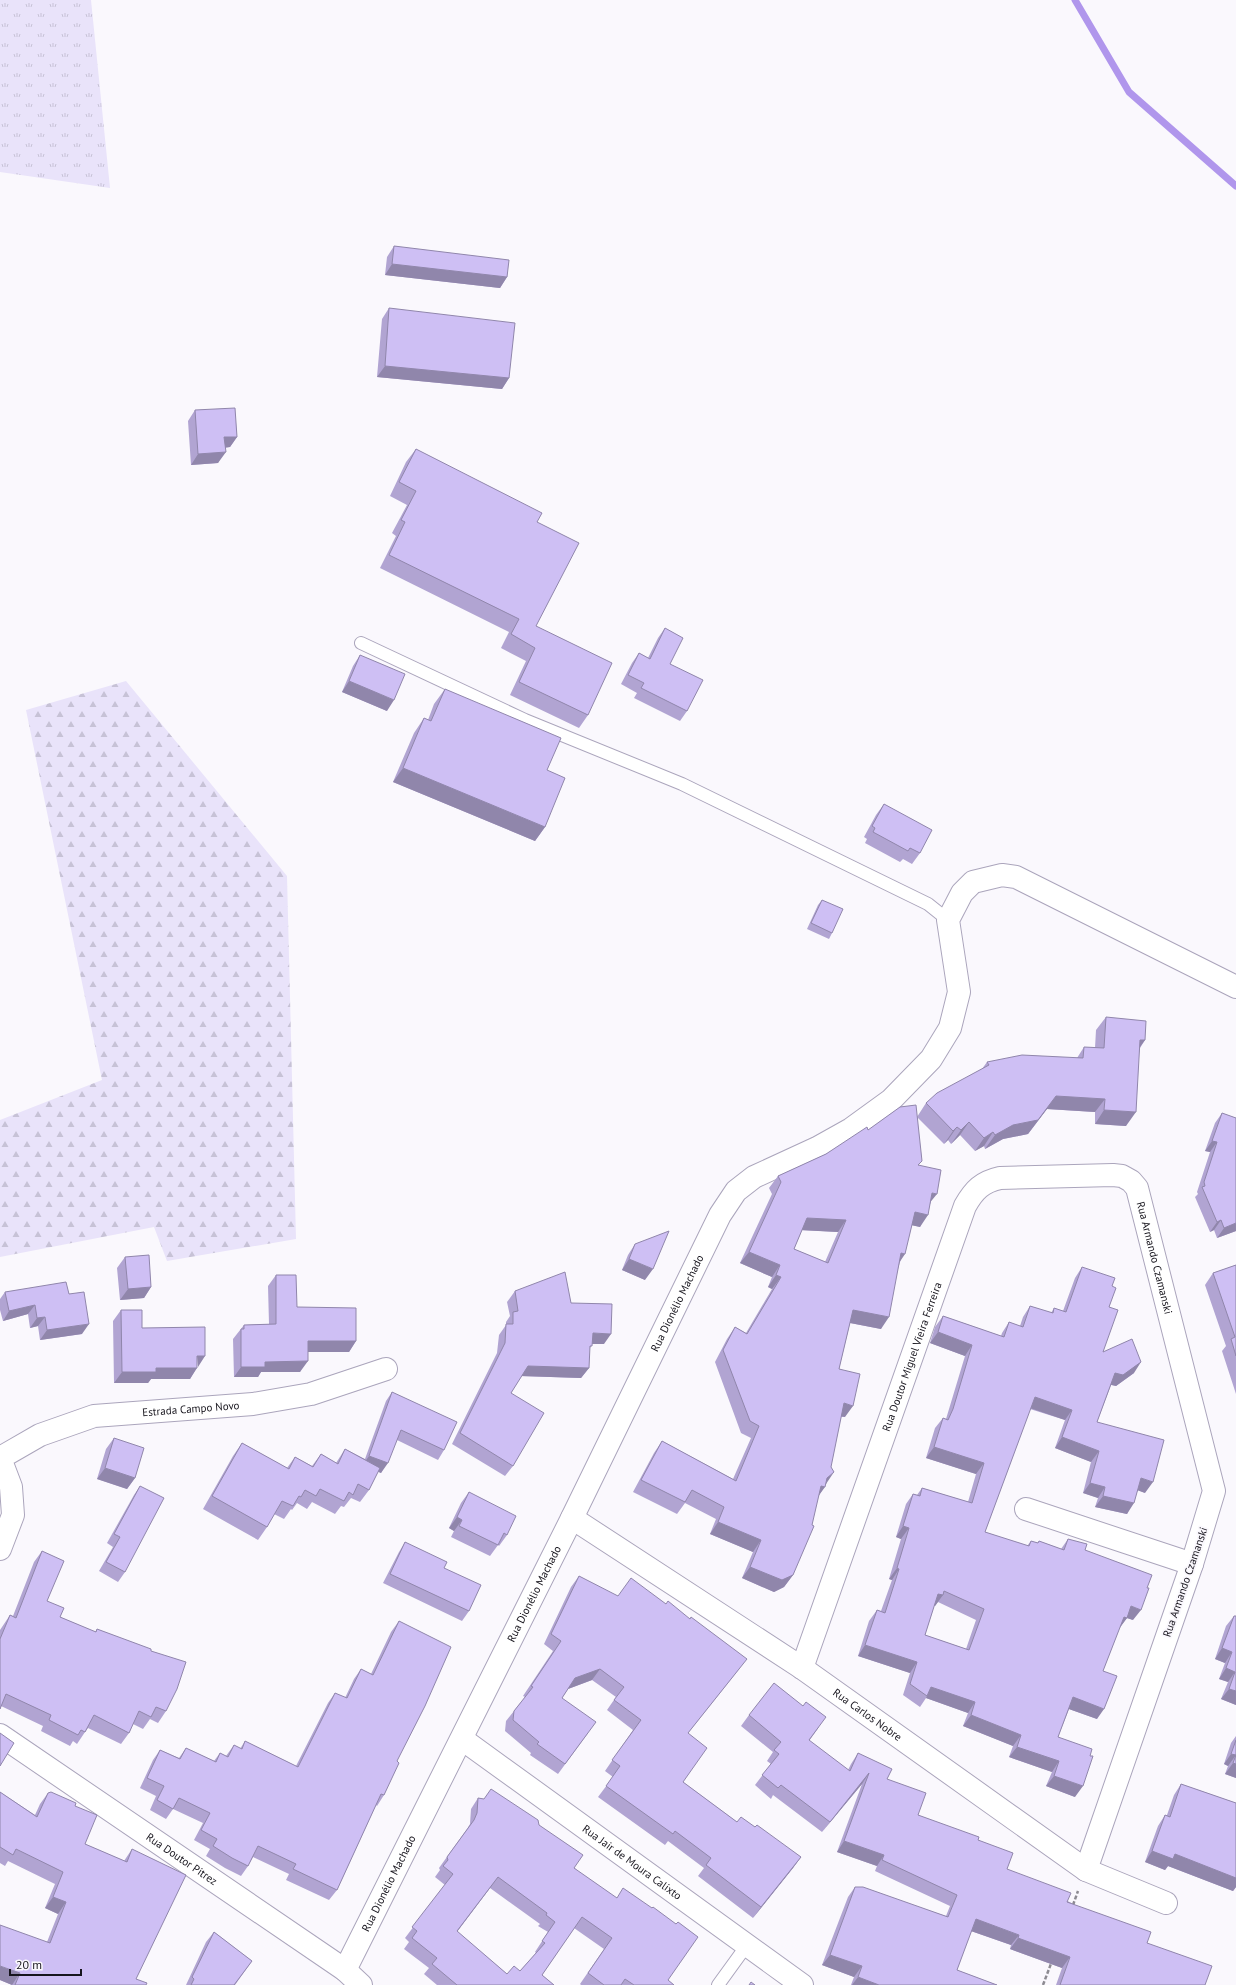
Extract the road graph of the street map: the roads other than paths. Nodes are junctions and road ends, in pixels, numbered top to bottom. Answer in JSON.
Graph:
{"nodes":[{"id":1,"x":361,"y":643,"type":"dead end"},
{"id":2,"x":948,"y":920,"type":"junction"},
{"id":3,"x":1236,"y":987,"type":"edge"},
{"id":4,"x":1122,"y":1176,"type":"joint"},
{"id":5,"x":386,"y":1369,"type":"dead end"},
{"id":6,"x":0,"y":1458,"type":"edge"},
{"id":7,"x":1026,"y":1509,"type":"dead end"},
{"id":8,"x":572,"y":1518,"type":"junction"},
{"id":9,"x":0,"y":1550,"type":"edge"},
{"id":10,"x":1192,"y":1564,"type":"junction"},
{"id":11,"x":802,"y":1668,"type":"junction"},
{"id":12,"x":0,"y":1735,"type":"edge"},
{"id":13,"x":462,"y":1739,"type":"junction"},
{"id":14,"x":1086,"y":1870,"type":"junction"},
{"id":15,"x":1166,"y":1903,"type":"dead end"},
{"id":16,"x":747,"y":1945,"type":"junction"},
{"id":17,"x":345,"y":1970,"type":"junction"},
{"id":18,"x":361,"y":1985,"type":"edge"},
{"id":19,"x":718,"y":1985,"type":"edge"},
{"id":20,"x":802,"y":1985,"type":"edge"}],
"edges":[{"from":1,"to":2,"type":"lane"},
{"from":2,"to":3,"type":"street"},
{"from":2,"to":8,"type":"street","name":"Rua Dionélio Machado"},
{"from":4,"to":10,"type":"street","name":"Rua Armando Czamanski"},
{"from":4,"to":11,"type":"street","name":"Rua Doutor Miguel Vieira Ferreira"},
{"from":5,"to":6,"type":"street","name":"Estrada Campo Novo"},
{"from":6,"to":9,"type":"street"},
{"from":7,"to":10,"type":"street"},
{"from":8,"to":11,"type":"street","name":"Rua Carlos Nobre"},
{"from":8,"to":13,"type":"street","name":"Rua Dionélio Machado"},
{"from":10,"to":14,"type":"street","name":"Rua Armando Czamanski"},
{"from":11,"to":14,"type":"street","name":"Rua Carlos Nobre"},
{"from":12,"to":17,"type":"street","name":"Rua Doutor Pitrez"},
{"from":13,"to":16,"type":"street","name":"Rua Jair de Moura Calixto"},
{"from":13,"to":17,"type":"street","name":"Rua Dionélio Machado"},
{"from":14,"to":15,"type":"street","name":"Rua Carlos Nobre"},
{"from":16,"to":19,"type":"lane"},
{"from":16,"to":20,"type":"street","name":"Rua Jair de Moura Calixto"},
{"from":17,"to":18,"type":"street","name":"Rua Doutor Pitrez"}]}
